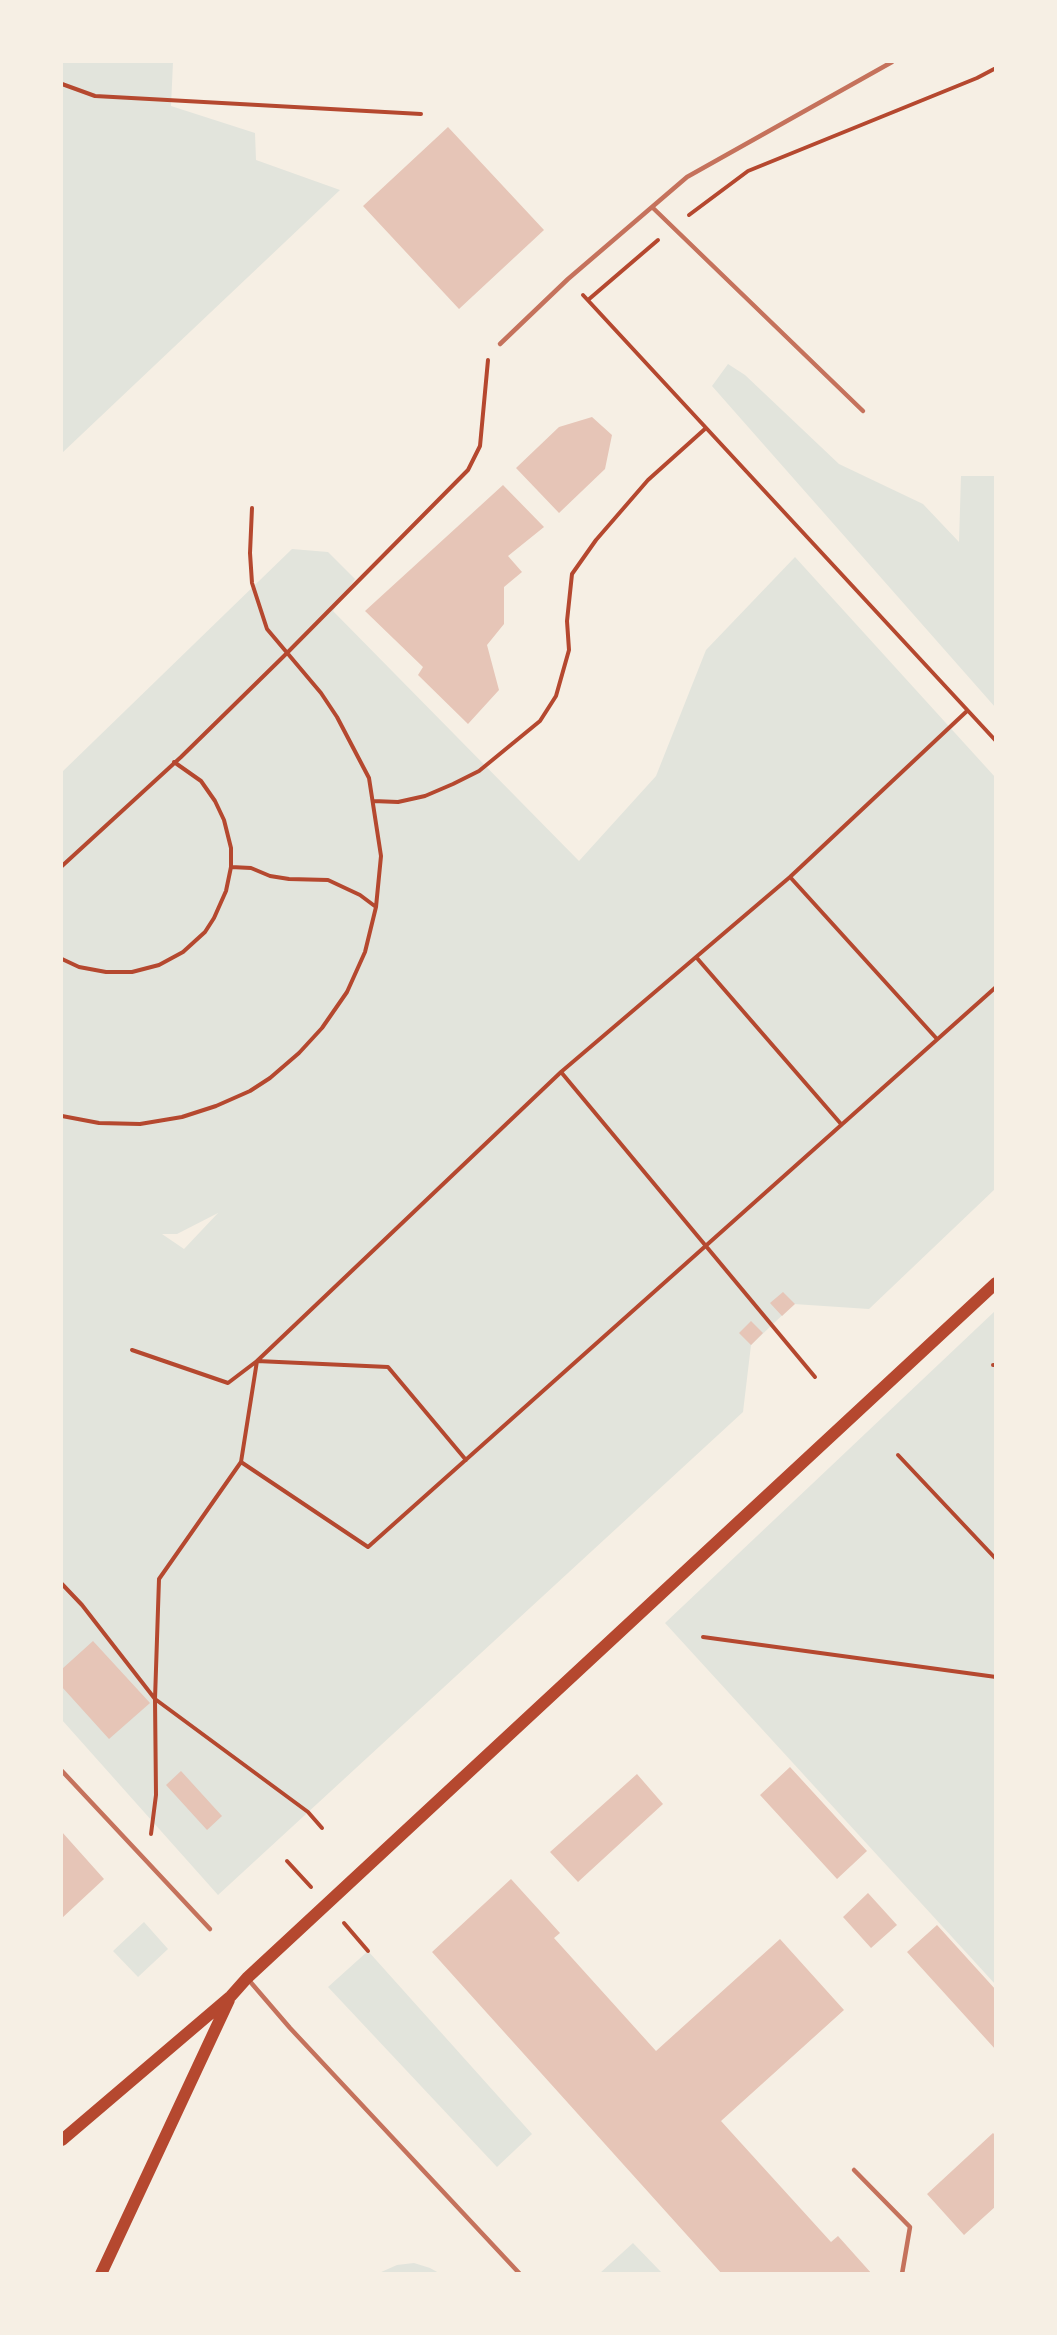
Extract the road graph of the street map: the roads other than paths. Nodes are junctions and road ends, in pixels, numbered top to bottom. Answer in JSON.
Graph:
{"nodes":[{"id":1,"x":892,"y":62,"type":"edge"},
{"id":2,"x":652,"y":207,"type":"junction"},
{"id":3,"x":500,"y":344,"type":"road end"},
{"id":4,"x":862,"y":411,"type":"dead end"},
{"id":5,"x":996,"y":1283,"type":"edge"},
{"id":6,"x":62,"y":1771,"type":"edge"},
{"id":7,"x":210,"y":1929,"type":"dead end"},
{"id":8,"x":247,"y":1978,"type":"junction"},
{"id":9,"x":231,"y":1996,"type":"junction"},
{"id":10,"x":62,"y":2140,"type":"edge"},
{"id":11,"x":854,"y":2170,"type":"dead end"},
{"id":12,"x":101,"y":2274,"type":"edge"},
{"id":13,"x":520,"y":2274,"type":"edge"},
{"id":14,"x":902,"y":2274,"type":"edge"}],
"edges":[{"from":1,"to":2,"type":"lane"},
{"from":2,"to":3,"type":"lane"},
{"from":2,"to":4,"type":"lane"},
{"from":5,"to":8,"type":"main road"},
{"from":6,"to":7,"type":"lane"},
{"from":8,"to":9,"type":"main road"},
{"from":8,"to":13,"type":"lane"},
{"from":9,"to":10,"type":"main road"},
{"from":9,"to":12,"type":"main road"},
{"from":11,"to":14,"type":"lane"}]}
